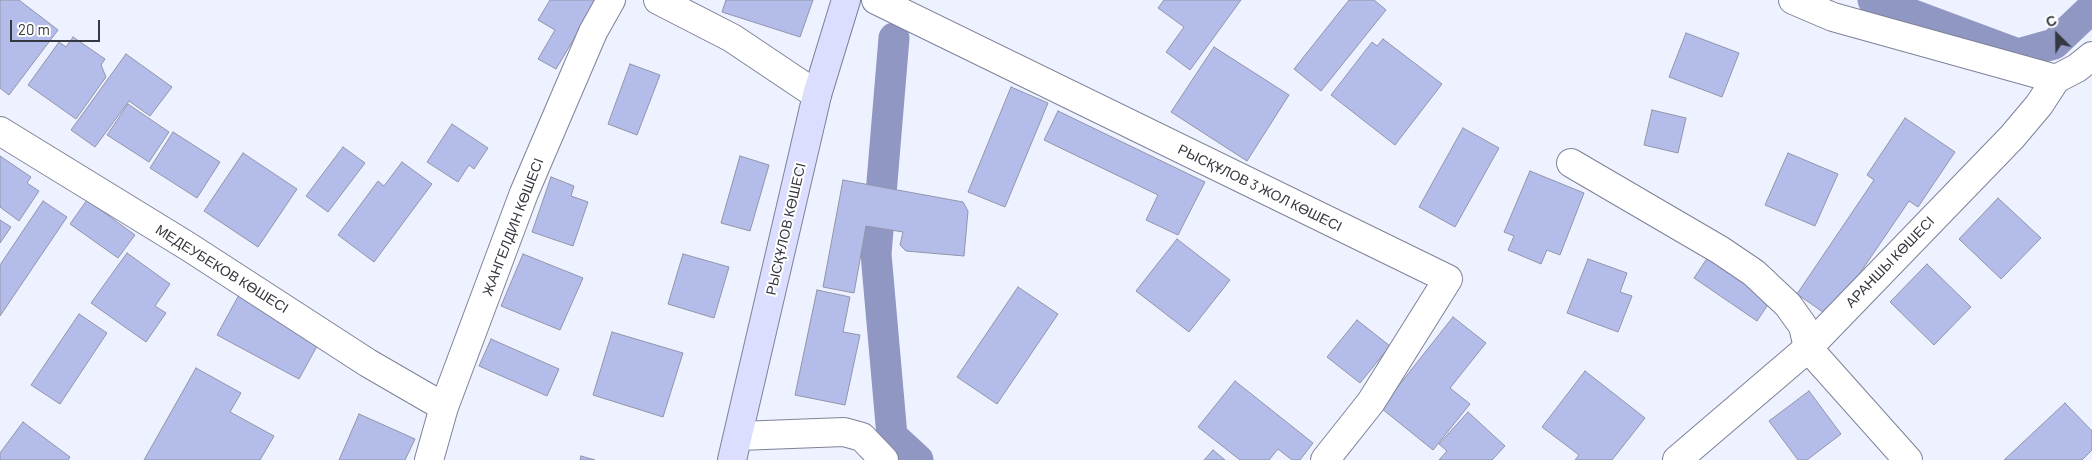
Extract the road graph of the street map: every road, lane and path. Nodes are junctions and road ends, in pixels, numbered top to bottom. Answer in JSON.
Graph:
{"nodes":[{"id":1,"x":612,"y":0,"type":"edge"},
{"id":2,"x":658,"y":0,"type":"edge"},
{"id":3,"x":846,"y":0,"type":"edge"},
{"id":4,"x":876,"y":0,"type":"edge"},
{"id":5,"x":1793,"y":0,"type":"edge"},
{"id":6,"x":2092,"y":56,"type":"edge"},
{"id":7,"x":2056,"y":79,"type":"junction"},
{"id":8,"x":817,"y":95,"type":"junction"},
{"id":9,"x":0,"y":131,"type":"edge"},
{"id":10,"x":1571,"y":163,"type":"dead end"},
{"id":11,"x":1808,"y":348,"type":"junction"},
{"id":12,"x":444,"y":407,"type":"junction"},
{"id":13,"x":736,"y":448,"type":"edge"},
{"id":14,"x":429,"y":460,"type":"edge"},
{"id":15,"x":884,"y":460,"type":"edge"},
{"id":16,"x":1325,"y":460,"type":"edge"},
{"id":17,"x":1677,"y":460,"type":"edge"},
{"id":18,"x":1908,"y":460,"type":"edge"}],
"edges":[{"from":1,"to":12,"type":"street","name":"ЖАНГЕЛДИН КӨШЕСІ"},
{"from":2,"to":8,"type":"street"},
{"from":3,"to":8,"type":"main road","name":"РЫСҚҰЛОВ КӨШЕСІ"},
{"from":4,"to":16,"type":"street","name":"РЫСҚҰЛОВ 3 ЖОЛ КӨШЕСІ"},
{"from":5,"to":7,"type":"street"},
{"from":6,"to":7,"type":"street","name":"АРАНШЫ КӨШЕСІ"},
{"from":7,"to":11,"type":"street","name":"АРАНШЫ КӨШЕСІ"},
{"from":8,"to":13,"type":"main road","name":"РЫСҚҰЛОВ КӨШЕСІ"},
{"from":9,"to":12,"type":"street","name":"МЕДЕУБЕКОВ КӨШЕСІ"},
{"from":10,"to":11,"type":"street"},
{"from":11,"to":17,"type":"street","name":"АРАНШЫ КӨШЕСІ"},
{"from":11,"to":18,"type":"street"},
{"from":12,"to":14,"type":"street","name":"ЖАНГЕЛДИН КӨШЕСІ"},
{"from":13,"to":15,"type":"street"}]}
